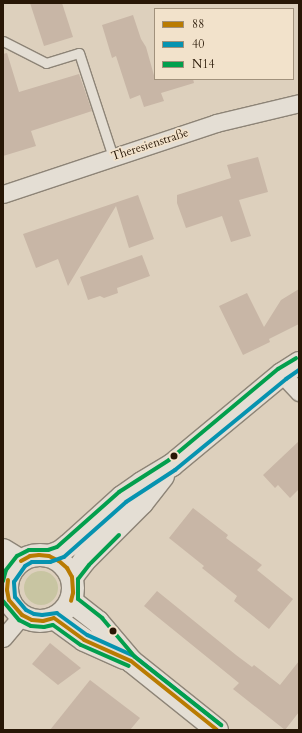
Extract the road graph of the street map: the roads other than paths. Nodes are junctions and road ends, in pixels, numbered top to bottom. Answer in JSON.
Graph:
{"nodes":[{"id":1,"x":3,"y":41,"type":"edge"},
{"id":2,"x":299,"y":103,"type":"edge"},
{"id":3,"x":113,"y":157,"type":"junction"},
{"id":4,"x":3,"y":194,"type":"edge"},
{"id":5,"x":291,"y":369,"type":"edge"},
{"id":6,"x":299,"y":392,"type":"edge"},
{"id":7,"x":172,"y":465,"type":"junction"},
{"id":8,"x":3,"y":550,"type":"edge"},
{"id":9,"x":49,"y":556,"type":"junction"},
{"id":10,"x":21,"y":561,"type":"junction"},
{"id":11,"x":6,"y":578,"type":"edge"},
{"id":12,"x":72,"y":578,"type":"junction"},
{"id":13,"x":71,"y":601,"type":"junction"},
{"id":14,"x":22,"y":615,"type":"junction"},
{"id":15,"x":54,"y":618,"type":"junction"},
{"id":16,"x":3,"y":638,"type":"edge"},
{"id":17,"x":131,"y":661,"type":"junction"},
{"id":18,"x":217,"y":730,"type":"edge"}],
"edges":[{"from":1,"to":3,"type":"lane"},
{"from":2,"to":3,"type":"street","name":"Theresienstraße"},
{"from":3,"to":4,"type":"street","name":"Theresienstraße"},
{"from":5,"to":6,"type":"street"},
{"from":5,"to":7,"type":"street"},
{"from":7,"to":9,"type":"street"},
{"from":7,"to":12,"type":"street"},
{"from":8,"to":10,"type":"street"},
{"from":9,"to":10,"type":"street"},
{"from":9,"to":12,"type":"street"},
{"from":10,"to":11,"type":"street"},
{"from":11,"to":14,"type":"street"},
{"from":12,"to":13,"type":"street"},
{"from":13,"to":15,"type":"street"},
{"from":13,"to":17,"type":"street"},
{"from":14,"to":15,"type":"street"},
{"from":14,"to":16,"type":"street"},
{"from":15,"to":17,"type":"street"},
{"from":17,"to":18,"type":"street"}]}
